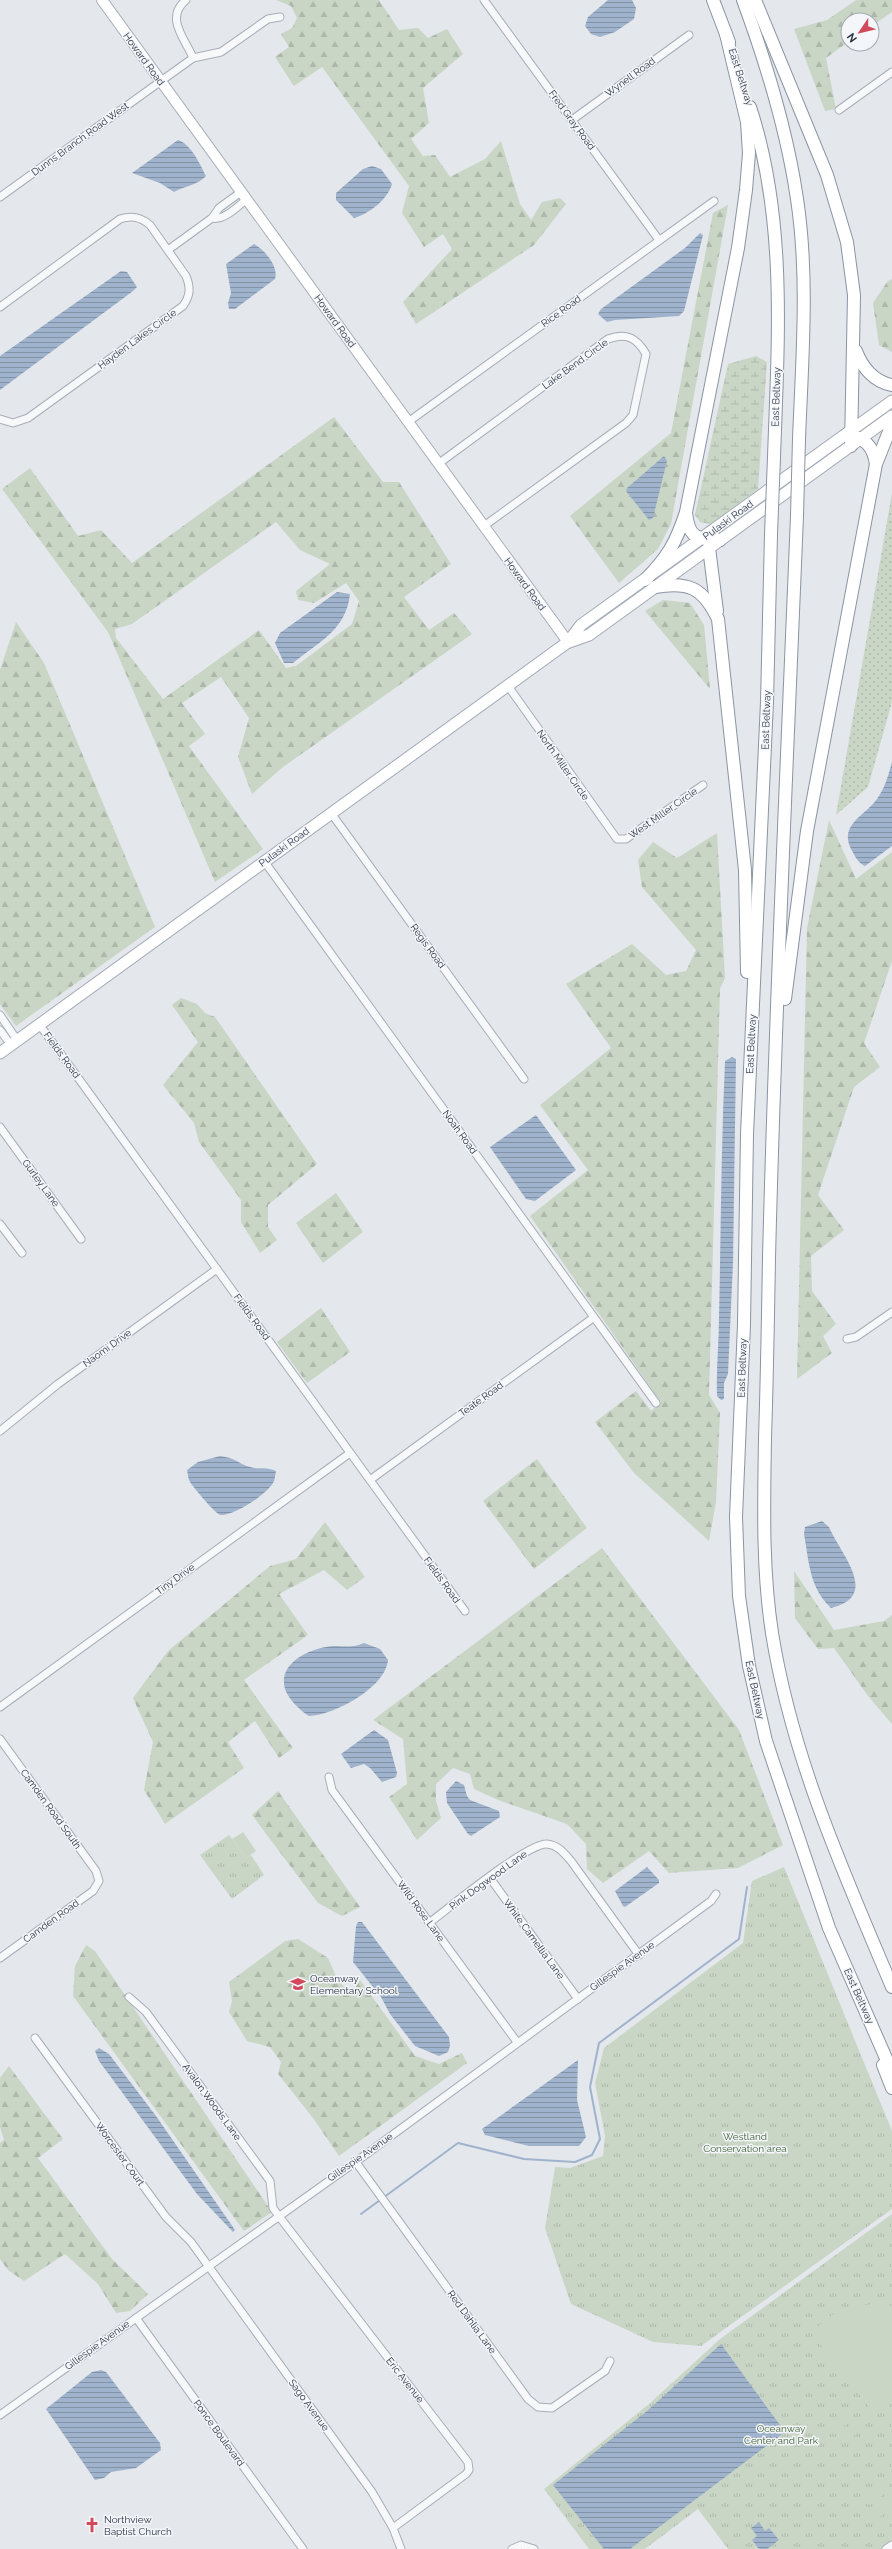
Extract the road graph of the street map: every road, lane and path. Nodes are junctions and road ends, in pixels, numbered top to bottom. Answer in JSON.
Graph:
{"nodes":[{"id":1,"x":102,"y":0,"type":"edge"},
{"id":2,"x":186,"y":0,"type":"edge"},
{"id":3,"x":484,"y":0,"type":"edge"},
{"id":4,"x":713,"y":0,"type":"edge"},
{"id":5,"x":743,"y":0,"type":"edge"},
{"id":6,"x":755,"y":0,"type":"edge"},
{"id":7,"x":280,"y":18,"type":"dead end"},
{"id":8,"x":726,"y":34,"type":"junction"},
{"id":9,"x":689,"y":35,"type":"dead end"},
{"id":10,"x":193,"y":58,"type":"junction"},
{"id":11,"x":892,"y":72,"type":"edge"},
{"id":12,"x":161,"y":81,"type":"junction"},
{"id":13,"x":839,"y":110,"type":"dead end"},
{"id":14,"x":572,"y":120,"type":"junction"},
{"id":15,"x":244,"y":196,"type":"junction"},
{"id":16,"x":0,"y":198,"type":"edge"},
{"id":17,"x":714,"y":201,"type":"dead end"},
{"id":18,"x":659,"y":240,"type":"junction"},
{"id":19,"x":168,"y":250,"type":"junction"},
{"id":20,"x":0,"y":307,"type":"edge"},
{"id":21,"x":854,"y":347,"type":"junction"},
{"id":22,"x":892,"y":385,"type":"edge"},
{"id":23,"x":892,"y":401,"type":"edge"},
{"id":24,"x":892,"y":416,"type":"edge"},
{"id":25,"x":0,"y":419,"type":"edge"},
{"id":26,"x":408,"y":422,"type":"junction"},
{"id":27,"x":892,"y":424,"type":"edge"},
{"id":28,"x":853,"y":437,"type":"junction"},
{"id":29,"x":438,"y":464,"type":"junction"},
{"id":30,"x":876,"y":464,"type":"junction"},
{"id":31,"x":686,"y":512,"type":"junction"},
{"id":32,"x":484,"y":526,"type":"junction"},
{"id":33,"x":711,"y":540,"type":"junction"},
{"id":34,"x":650,"y":584,"type":"junction"},
{"id":35,"x":718,"y":619,"type":"junction"},
{"id":36,"x":568,"y":642,"type":"junction"},
{"id":37,"x":508,"y":686,"type":"junction"},
{"id":38,"x":703,"y":785,"type":"dead end"},
{"id":39,"x":331,"y":813,"type":"junction"},
{"id":40,"x":622,"y":840,"type":"joint"},
{"id":41,"x":264,"y":861,"type":"junction"},
{"id":42,"x":0,"y":1015,"type":"edge"},
{"id":43,"x":39,"y":1024,"type":"junction"},
{"id":44,"x":0,"y":1030,"type":"edge"},
{"id":45,"x":14,"y":1042,"type":"junction"},
{"id":46,"x":0,"y":1053,"type":"edge"},
{"id":47,"x":776,"y":1069,"type":"junction"},
{"id":48,"x":524,"y":1079,"type":"dead end"},
{"id":49,"x":0,"y":1127,"type":"edge"},
{"id":50,"x":747,"y":1134,"type":"junction"},
{"id":51,"x":0,"y":1224,"type":"edge"},
{"id":52,"x":80,"y":1239,"type":"dead end"},
{"id":53,"x":22,"y":1253,"type":"dead end"},
{"id":54,"x":217,"y":1269,"type":"junction"},
{"id":55,"x":892,"y":1312,"type":"edge"},
{"id":56,"x":594,"y":1318,"type":"junction"},
{"id":57,"x":847,"y":1339,"type":"dead end"},
{"id":58,"x":656,"y":1404,"type":"dead end"},
{"id":59,"x":0,"y":1431,"type":"edge"},
{"id":60,"x":350,"y":1453,"type":"junction"},
{"id":61,"x":370,"y":1480,"type":"junction"},
{"id":62,"x":465,"y":1611,"type":"dead end"},
{"id":63,"x":0,"y":1707,"type":"edge"},
{"id":64,"x":0,"y":1739,"type":"edge"},
{"id":65,"x":329,"y":1777,"type":"dead end"},
{"id":66,"x":490,"y":1878,"type":"junction"},
{"id":67,"x":847,"y":1880,"type":"junction"},
{"id":68,"x":98,"y":1881,"type":"joint"},
{"id":69,"x":716,"y":1894,"type":"dead end"},
{"id":70,"x":429,"y":1922,"type":"junction"},
{"id":71,"x":829,"y":1928,"type":"junction"},
{"id":72,"x":638,"y":1955,"type":"junction"},
{"id":73,"x":0,"y":1958,"type":"edge"},
{"id":74,"x":892,"y":1967,"type":"edge"},
{"id":75,"x":892,"y":1987,"type":"edge"},
{"id":76,"x":128,"y":1998,"type":"dead end"},
{"id":77,"x":578,"y":1999,"type":"junction"},
{"id":78,"x":36,"y":2038,"type":"dead end"},
{"id":79,"x":517,"y":2042,"type":"junction"},
{"id":80,"x":892,"y":2072,"type":"edge"},
{"id":81,"x":892,"y":2088,"type":"edge"},
{"id":82,"x":355,"y":2161,"type":"junction"},
{"id":83,"x":278,"y":2215,"type":"junction"},
{"id":84,"x":208,"y":2266,"type":"junction"},
{"id":85,"x":136,"y":2318,"type":"junction"},
{"id":86,"x":610,"y":2360,"type":"dead end"},
{"id":87,"x":0,"y":2415,"type":"edge"},
{"id":88,"x":393,"y":2528,"type":"junction"},
{"id":89,"x":892,"y":2544,"type":"edge"},
{"id":90,"x":303,"y":2549,"type":"edge"},
{"id":91,"x":401,"y":2549,"type":"edge"},
{"id":92,"x":512,"y":2549,"type":"edge"},
{"id":93,"x":534,"y":2549,"type":"edge"},
{"id":94,"x":886,"y":2549,"type":"edge"}],
"edges":[{"from":1,"to":12,"type":"street","name":"Howard Road"},
{"from":2,"to":10,"type":"street"},
{"from":3,"to":14,"type":"street","name":"Fred Gray Road"},
{"from":4,"to":8,"type":"highway","name":"East Beltway"},
{"from":5,"to":47,"type":"highway","bridge":true},
{"from":6,"to":21,"type":"highway"},
{"from":7,"to":10,"type":"street"},
{"from":8,"to":31,"type":"highway"},
{"from":8,"to":50,"type":"highway","name":"East Beltway","bridge":true},
{"from":9,"to":14,"type":"street","name":"Wynell Road"},
{"from":10,"to":12,"type":"street","name":"Dunns Branch Road West"},
{"from":11,"to":13,"type":"street"},
{"from":12,"to":15,"type":"street","name":"Howard Road"},
{"from":12,"to":16,"type":"street","name":"Dunns Branch Road West"},
{"from":14,"to":18,"type":"street","name":"Fred Gray Road"},
{"from":15,"to":19,"type":"street"},
{"from":15,"to":26,"type":"street","name":"Howard Road"},
{"from":17,"to":18,"type":"street","name":"Rice Road"},
{"from":18,"to":26,"type":"street","name":"Rice Road"},
{"from":19,"to":20,"type":"street","name":"Hayden Lakes Circle"},
{"from":19,"to":25,"type":"street","name":"Hayden Lakes Circle"},
{"from":21,"to":22,"type":"highway"},
{"from":21,"to":28,"type":"highway"},
{"from":23,"to":28,"type":"main road","name":"Pulaski Road"},
{"from":24,"to":28,"type":"main road","name":"Pulaski Road"},
{"from":26,"to":29,"type":"street","name":"Howard Road"},
{"from":27,"to":30,"type":"highway"},
{"from":28,"to":30,"type":"highway"},
{"from":28,"to":33,"type":"main road","name":"Pulaski Road"},
{"from":29,"to":32,"type":"street","name":"Howard Road"},
{"from":29,"to":32,"type":"street","name":"Lake Bend Circle"},
{"from":30,"to":47,"type":"highway"},
{"from":31,"to":33,"type":"highway"},
{"from":31,"to":34,"type":"highway"},
{"from":32,"to":36,"type":"street","name":"Howard Road"},
{"from":33,"to":34,"type":"main road","name":"Pulaski Road"},
{"from":33,"to":35,"type":"highway"},
{"from":34,"to":35,"type":"highway"},
{"from":34,"to":36,"type":"main road","name":"Pulaski Road"},
{"from":35,"to":50,"type":"highway"},
{"from":36,"to":37,"type":"main road","name":"Pulaski Road"},
{"from":37,"to":39,"type":"main road","name":"Pulaski Road"},
{"from":37,"to":40,"type":"street","name":"North Miller Circle"},
{"from":38,"to":40,"type":"street","name":"West Miller Circle"},
{"from":39,"to":41,"type":"main road","name":"Pulaski Road"},
{"from":39,"to":48,"type":"street","name":"Regis Road"},
{"from":41,"to":43,"type":"main road","name":"Pulaski Road"},
{"from":41,"to":56,"type":"street","name":"Noah Road"},
{"from":42,"to":45,"type":"street"},
{"from":43,"to":45,"type":"main road","name":"Pulaski Road"},
{"from":43,"to":54,"type":"street","name":"Fields Road"},
{"from":44,"to":45,"type":"street"},
{"from":45,"to":46,"type":"main road","name":"Pulaski Road"},
{"from":47,"to":67,"type":"highway"},
{"from":49,"to":52,"type":"street","name":"Gurley Lane"},
{"from":50,"to":71,"type":"highway","name":"East Beltway"},
{"from":51,"to":53,"type":"street"},
{"from":54,"to":59,"type":"street","name":"Naomi Drive"},
{"from":54,"to":60,"type":"street","name":"Fields Road"},
{"from":55,"to":57,"type":"street"},
{"from":56,"to":58,"type":"street","name":"Noah Road"},
{"from":56,"to":61,"type":"street","name":"Teate Road"},
{"from":60,"to":61,"type":"street","name":"Fields Road"},
{"from":60,"to":63,"type":"street","name":"Tiny Drive"},
{"from":61,"to":62,"type":"street","name":"Fields Road"},
{"from":64,"to":68,"type":"street","name":"Camden Road South"},
{"from":65,"to":70,"type":"street","name":"Wild Rose Lane"},
{"from":66,"to":70,"type":"street","name":"Pink Dogwood Lane"},
{"from":66,"to":72,"type":"street","name":"Pink Dogwood Lane"},
{"from":66,"to":77,"type":"street","name":"White Camellia Lane"},
{"from":67,"to":74,"type":"highway"},
{"from":67,"to":75,"type":"highway"},
{"from":68,"to":73,"type":"street","name":"Camden Road"},
{"from":69,"to":72,"type":"street","name":"Gillespie Avenue"},
{"from":70,"to":79,"type":"street","name":"Wild Rose Lane"},
{"from":71,"to":80,"type":"highway","name":"East Beltway"},
{"from":71,"to":81,"type":"highway"},
{"from":72,"to":77,"type":"street","name":"Gillespie Avenue"},
{"from":76,"to":83,"type":"street","name":"Avalon Woods Lane"},
{"from":77,"to":79,"type":"street","name":"Gillespie Avenue"},
{"from":78,"to":84,"type":"street","name":"Worcester Court"},
{"from":79,"to":82,"type":"street","name":"Gillespie Avenue"},
{"from":82,"to":83,"type":"street","name":"Gillespie Avenue"},
{"from":82,"to":86,"type":"street","name":"Red Dahlia Lane"},
{"from":83,"to":84,"type":"street","name":"Gillespie Avenue"},
{"from":83,"to":88,"type":"street","name":"Eric Avenue"},
{"from":84,"to":85,"type":"street","name":"Gillespie Avenue"},
{"from":84,"to":88,"type":"street","name":"Sago Avenue"},
{"from":85,"to":87,"type":"street","name":"Gillespie Avenue"},
{"from":85,"to":90,"type":"street","name":"Ponce Boulevard"},
{"from":88,"to":91,"type":"street","name":"Sago Avenue"},
{"from":89,"to":94,"type":"street"},
{"from":92,"to":93,"type":"street"}]}
